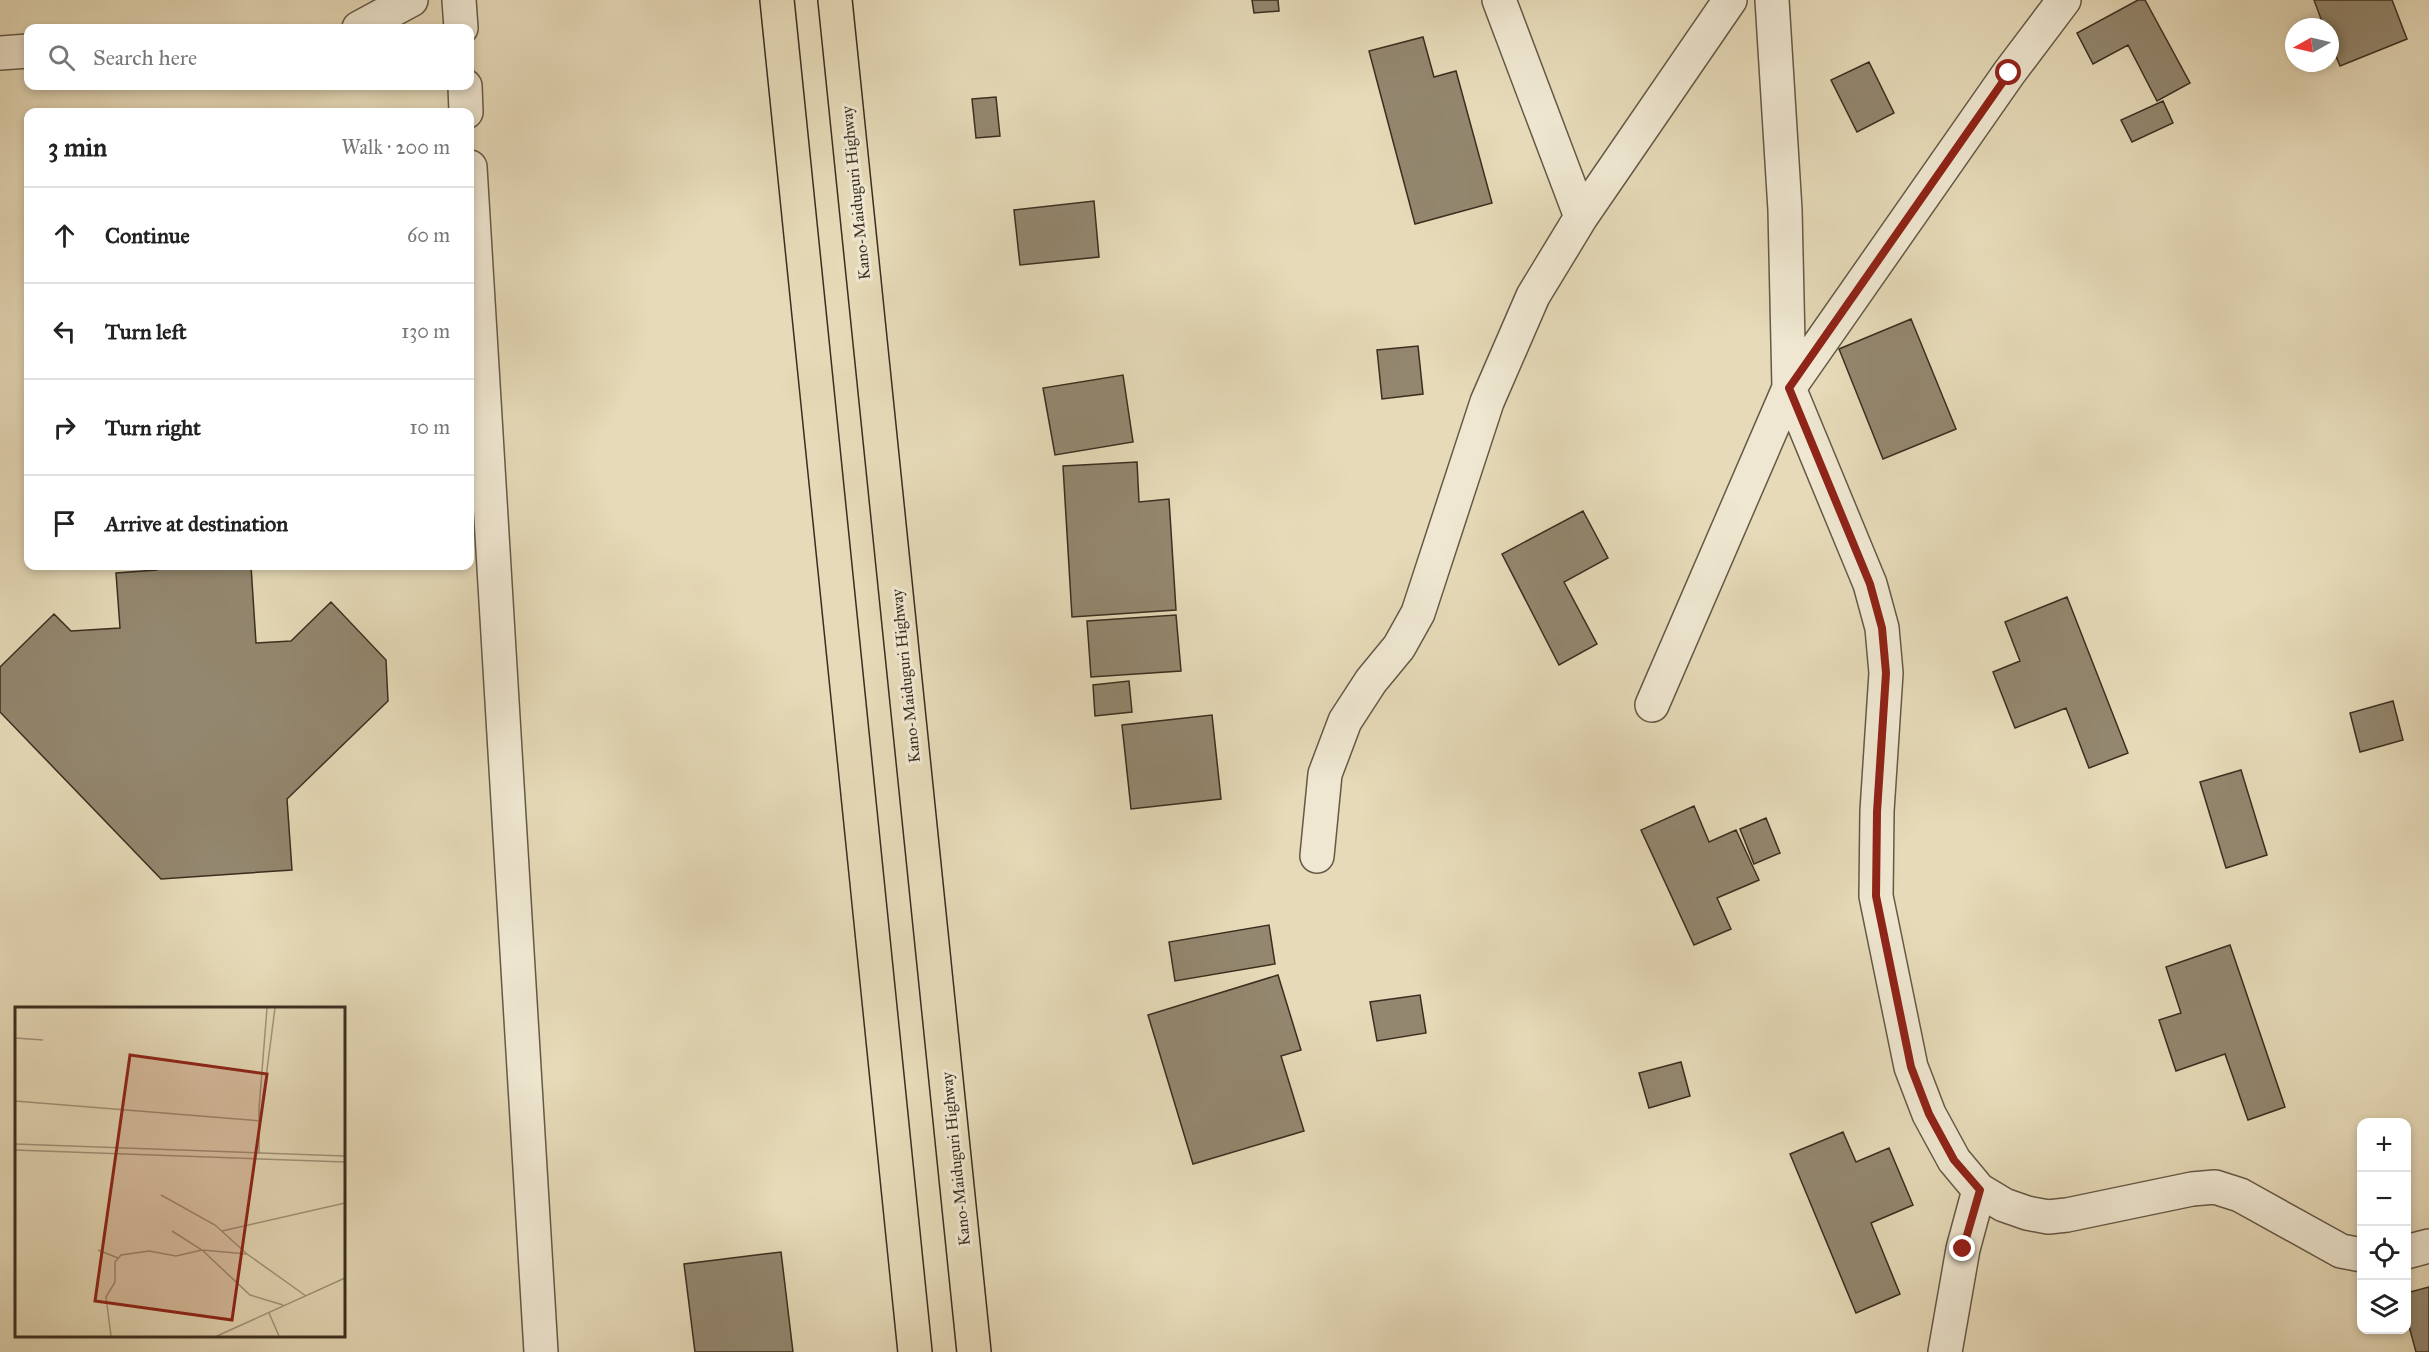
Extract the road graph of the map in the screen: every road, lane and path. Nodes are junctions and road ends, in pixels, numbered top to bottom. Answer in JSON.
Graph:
{"nodes":[{"id":1,"x":411,"y":0,"type":"edge"},
{"id":2,"x":459,"y":0,"type":"edge"},
{"id":3,"x":777,"y":0,"type":"edge"},
{"id":4,"x":835,"y":0,"type":"edge"},
{"id":5,"x":1499,"y":0,"type":"edge"},
{"id":6,"x":1730,"y":0,"type":"edge"},
{"id":7,"x":1772,"y":0,"type":"edge"},
{"id":8,"x":2064,"y":0,"type":"edge"},
{"id":9,"x":366,"y":24,"type":"edge"},
{"id":10,"x":461,"y":24,"type":"edge"},
{"id":11,"x":24,"y":51,"type":"edge"},
{"id":12,"x":0,"y":53,"type":"edge"},
{"id":13,"x":465,"y":90,"type":"edge"},
{"id":14,"x":466,"y":108,"type":"edge"},
{"id":15,"x":1581,"y":217,"type":"junction"},
{"id":16,"x":474,"y":234,"type":"edge"},
{"id":17,"x":1789,"y":388,"type":"junction"},
{"id":18,"x":1652,"y":705,"type":"dead end"},
{"id":19,"x":1317,"y":856,"type":"dead end"},
{"id":20,"x":1980,"y":1190,"type":"junction"},
{"id":21,"x":2429,"y":1246,"type":"edge"},
{"id":22,"x":2411,"y":1251,"type":"edge"},
{"id":23,"x":2357,"y":1254,"type":"edge"},
{"id":24,"x":541,"y":1352,"type":"edge"},
{"id":25,"x":915,"y":1352,"type":"edge"},
{"id":26,"x":974,"y":1352,"type":"edge"},
{"id":27,"x":1945,"y":1352,"type":"edge"}],
"edges":[{"from":1,"to":9,"type":"street"},
{"from":2,"to":10,"type":"street"},
{"from":3,"to":25,"type":"highway"},
{"from":4,"to":26,"type":"highway","name":"Kano-Maiduguri Highway"},
{"from":5,"to":15,"type":"street"},
{"from":6,"to":15,"type":"street"},
{"from":7,"to":17,"type":"street"},
{"from":8,"to":17,"type":"street"},
{"from":11,"to":12,"type":"street"},
{"from":13,"to":14,"type":"street"},
{"from":15,"to":19,"type":"street"},
{"from":16,"to":24,"type":"street"},
{"from":17,"to":18,"type":"street"},
{"from":17,"to":20,"type":"street"},
{"from":20,"to":23,"type":"street"},
{"from":20,"to":27,"type":"street"},
{"from":21,"to":22,"type":"street"}]}
